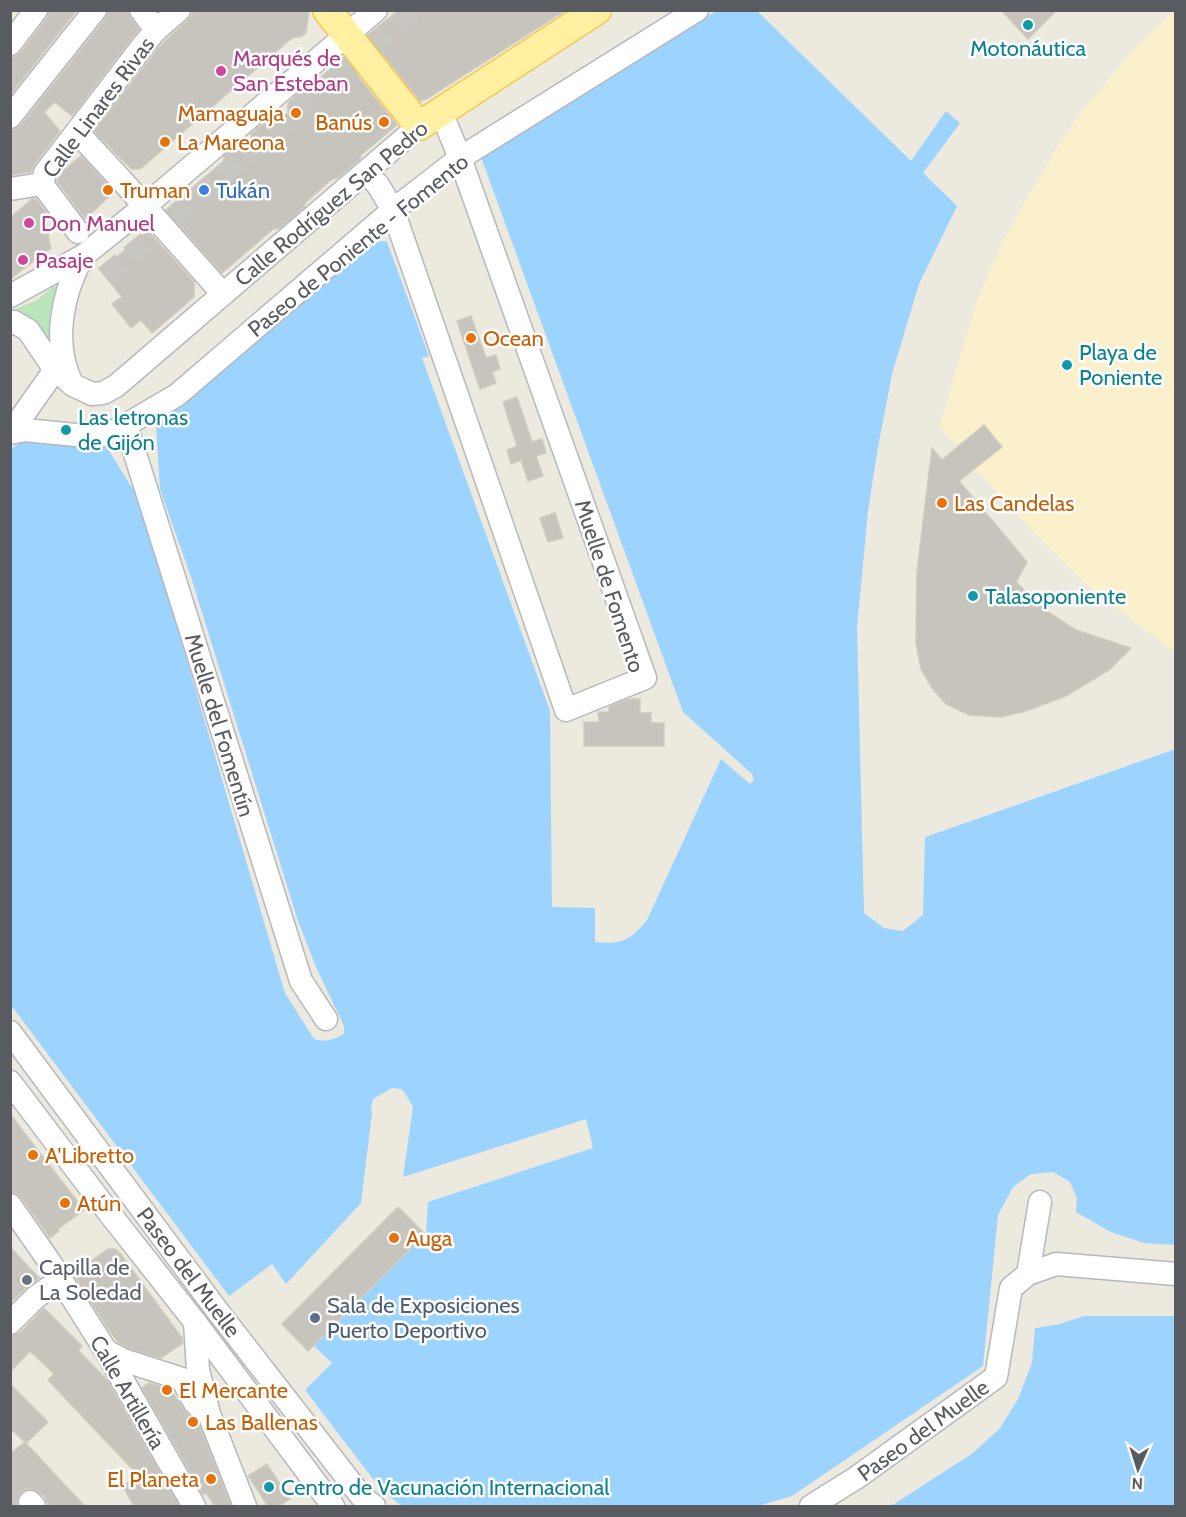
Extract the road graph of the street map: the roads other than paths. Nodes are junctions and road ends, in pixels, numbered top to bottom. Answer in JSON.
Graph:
{"nodes":[{"id":1,"x":36,"y":10,"type":"edge"},
{"id":2,"x":95,"y":10,"type":"edge"},
{"id":3,"x":141,"y":10,"type":"edge"},
{"id":4,"x":179,"y":10,"type":"edge"},
{"id":5,"x":327,"y":10,"type":"edge"},
{"id":6,"x":376,"y":10,"type":"edge"},
{"id":7,"x":597,"y":10,"type":"edge"},
{"id":8,"x":697,"y":10,"type":"edge"},
{"id":9,"x":156,"y":30,"type":"junction"},
{"id":10,"x":10,"y":44,"type":"edge"},
{"id":11,"x":362,"y":44,"type":"junction"},
{"id":12,"x":10,"y":117,"type":"edge"},
{"id":13,"x":430,"y":119,"type":"junction"},
{"id":14,"x":77,"y":132,"type":"junction"},
{"id":15,"x":460,"y":158,"type":"junction"},
{"id":16,"x":366,"y":172,"type":"junction"},
{"id":17,"x":42,"y":184,"type":"junction"},
{"id":18,"x":10,"y":189,"type":"edge"},
{"id":19,"x":145,"y":206,"type":"junction"},
{"id":20,"x":393,"y":210,"type":"junction"},
{"id":21,"x":78,"y":232,"type":"dead end"},
{"id":22,"x":83,"y":256,"type":"junction"},
{"id":23,"x":223,"y":294,"type":"junction"},
{"id":24,"x":10,"y":296,"type":"edge"},
{"id":25,"x":10,"y":322,"type":"edge"},
{"id":26,"x":52,"y":374,"type":"dead end"},
{"id":27,"x":73,"y":385,"type":"junction"},
{"id":28,"x":126,"y":425,"type":"junction"},
{"id":29,"x":11,"y":432,"type":"edge"},
{"id":30,"x":326,"y":1019,"type":"dead end"},
{"id":31,"x":10,"y":1032,"type":"edge"},
{"id":32,"x":10,"y":1082,"type":"edge"},
{"id":33,"x":1040,"y":1202,"type":"dead end"},
{"id":34,"x":14,"y":1218,"type":"edge"},
{"id":35,"x":1057,"y":1256,"type":"dead end"},
{"id":36,"x":1176,"y":1269,"type":"edge"},
{"id":37,"x":1028,"y":1274,"type":"junction"},
{"id":38,"x":1176,"y":1274,"type":"edge"},
{"id":39,"x":61,"y":1279,"type":"junction"},
{"id":40,"x":195,"y":1322,"type":"junction"},
{"id":41,"x":10,"y":1323,"type":"edge"},
{"id":42,"x":106,"y":1352,"type":"junction"},
{"id":43,"x":209,"y":1414,"type":"junction"},
{"id":44,"x":194,"y":1506,"type":"edge"},
{"id":45,"x":245,"y":1506,"type":"edge"},
{"id":46,"x":333,"y":1506,"type":"edge"},
{"id":47,"x":374,"y":1506,"type":"edge"},
{"id":48,"x":811,"y":1506,"type":"edge"}],
"edges":[{"from":1,"to":10,"type":"street"},
{"from":2,"to":12,"type":"street"},
{"from":3,"to":9,"type":"street"},
{"from":4,"to":9,"type":"street","name":"Calle Linares Rivas"},
{"from":5,"to":11,"type":"main road"},
{"from":6,"to":11,"type":"street"},
{"from":7,"to":13,"type":"main road","name":"Calle Rodríguez San Pedro"},
{"from":8,"to":15,"type":"street","name":"Paseo de Poniente - Fomento"},
{"from":9,"to":14,"type":"street","name":"Calle Linares Rivas"},
{"from":11,"to":13,"type":"main road"},
{"from":11,"to":19,"type":"street"},
{"from":13,"to":15,"type":"street","name":"Muelle de Fomento"},
{"from":13,"to":16,"type":"street","name":"Calle Rodríguez San Pedro"},
{"from":14,"to":17,"type":"street","name":"Calle Linares Rivas"},
{"from":14,"to":19,"type":"street"},
{"from":15,"to":20,"type":"street","name":"Paseo de Poniente - Fomento"},
{"from":15,"to":20,"type":"street","name":"Muelle de Fomento"},
{"from":16,"to":20,"type":"street","name":"Muelle de Fomento"},
{"from":16,"to":23,"type":"street","name":"Calle Rodríguez San Pedro"},
{"from":17,"to":18,"type":"street","name":"Calle Linares Rivas"},
{"from":17,"to":21,"type":"street"},
{"from":19,"to":22,"type":"street"},
{"from":19,"to":23,"type":"street"},
{"from":20,"to":28,"type":"street","name":"Paseo de Poniente - Fomento"},
{"from":22,"to":24,"type":"street"},
{"from":22,"to":27,"type":"street"},
{"from":23,"to":27,"type":"street","name":"Calle Rodríguez San Pedro"},
{"from":25,"to":27,"type":"street"},
{"from":26,"to":29,"type":"street"},
{"from":28,"to":29,"type":"street"},
{"from":28,"to":30,"type":"street","name":"Muelle del Fomentín"},
{"from":31,"to":47,"type":"street","name":"Paseo del Muelle"},
{"from":32,"to":40,"type":"street"},
{"from":33,"to":37,"type":"street"},
{"from":34,"to":39,"type":"street","name":"Calle Artillería"},
{"from":35,"to":36,"type":"street"},
{"from":37,"to":38,"type":"street"},
{"from":37,"to":48,"type":"street","name":"Paseo del Muelle"},
{"from":39,"to":41,"type":"street"},
{"from":39,"to":42,"type":"street","name":"Calle Artillería"},
{"from":40,"to":43,"type":"street"},
{"from":40,"to":46,"type":"street"},
{"from":42,"to":43,"type":"street"},
{"from":42,"to":44,"type":"street","name":"Calle Artillería"},
{"from":43,"to":45,"type":"street"}]}
